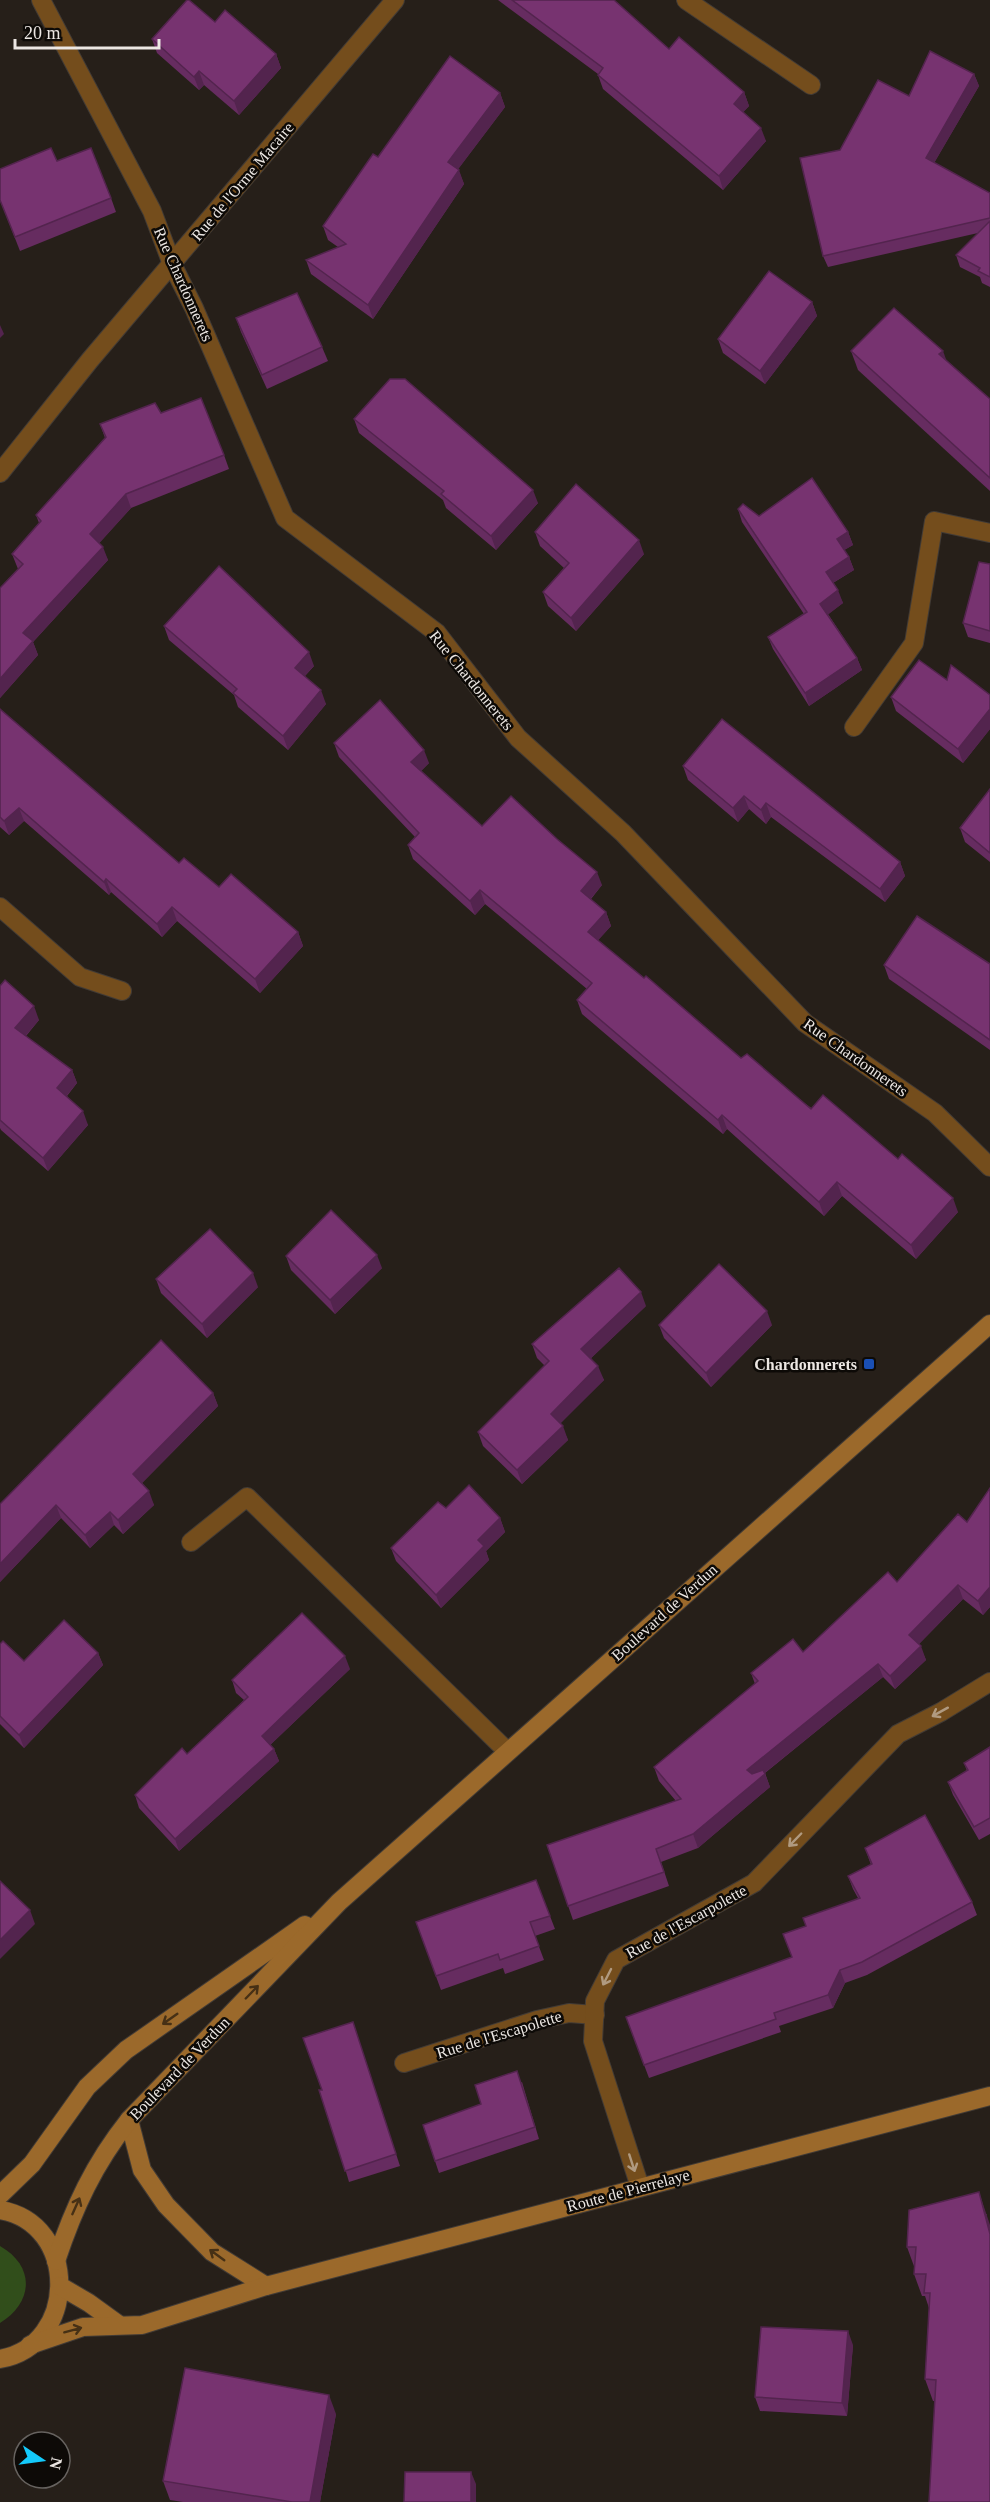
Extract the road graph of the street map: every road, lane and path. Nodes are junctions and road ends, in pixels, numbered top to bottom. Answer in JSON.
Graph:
{"nodes":[{"id":1,"x":41,"y":0,"type":"edge"},
{"id":2,"x":394,"y":0,"type":"edge"},
{"id":3,"x":686,"y":0,"type":"edge"},
{"id":4,"x":811,"y":85,"type":"dead end"},
{"id":5,"x":172,"y":264,"type":"junction"},
{"id":6,"x":0,"y":473,"type":"edge"},
{"id":7,"x":990,"y":532,"type":"edge"},
{"id":8,"x":854,"y":727,"type":"dead end"},
{"id":9,"x":0,"y":907,"type":"edge"},
{"id":10,"x":122,"y":991,"type":"dead end"},
{"id":11,"x":990,"y":1167,"type":"edge"},
{"id":12,"x":990,"y":1324,"type":"edge"},
{"id":13,"x":191,"y":1542,"type":"dead end"},
{"id":14,"x":990,"y":1682,"type":"edge"},
{"id":15,"x":507,"y":1751,"type":"junction"},
{"id":16,"x":339,"y":1902,"type":"junction"},
{"id":17,"x":595,"y":2015,"type":"junction"},
{"id":18,"x":404,"y":2063,"type":"dead end"},
{"id":19,"x":990,"y":2096,"type":"edge"},
{"id":20,"x":129,"y":2120,"type":"junction"},
{"id":21,"x":640,"y":2187,"type":"junction"},
{"id":22,"x":0,"y":2195,"type":"edge"},
{"id":23,"x":0,"y":2210,"type":"edge"},
{"id":24,"x":56,"y":2261,"type":"junction"},
{"id":25,"x":60,"y":2286,"type":"junction"},
{"id":26,"x":266,"y":2286,"type":"junction"},
{"id":27,"x":118,"y":2325,"type":"junction"},
{"id":28,"x":30,"y":2345,"type":"junction"},
{"id":29,"x":0,"y":2359,"type":"edge"}],
"edges":[{"from":1,"to":5,"type":"street","name":"Rue Chardonnerets"},
{"from":2,"to":5,"type":"street","name":"Rue de l'Orme Macaire"},
{"from":3,"to":4,"type":"street"},
{"from":5,"to":6,"type":"street","name":"Rue de l'Orme Macaire"},
{"from":5,"to":11,"type":"street","name":"Rue Chardonnerets"},
{"from":7,"to":8,"type":"street"},
{"from":9,"to":10,"type":"street"},
{"from":12,"to":15,"type":"main road","name":"Boulevard de Verdun"},
{"from":13,"to":15,"type":"street"},
{"from":14,"to":17,"type":"street","name":"Rue de l'Escarpolette","one_way":true},
{"from":15,"to":16,"type":"main road","name":"Boulevard de Verdun"},
{"from":20,"to":16,"type":"main road","name":"Boulevard de Verdun","one_way":true},
{"from":16,"to":22,"type":"main road","name":"Boulevard de Verdun","one_way":true},
{"from":17,"to":18,"type":"street","name":"Rue de l'Escapolette"},
{"from":17,"to":21,"type":"street","name":"Rue de l'Escarpolette","one_way":true},
{"from":19,"to":21,"type":"main road","name":"Route de Pierrelaye"},
{"from":24,"to":20,"type":"main road","name":"Boulevard de Verdun","one_way":true},
{"from":26,"to":20,"type":"main road","one_way":true},
{"from":21,"to":26,"type":"main road","name":"Route de Pierrelaye"},
{"from":23,"to":24,"type":"main road"},
{"from":24,"to":25,"type":"main road"},
{"from":25,"to":27,"type":"main road"},
{"from":25,"to":28,"type":"main road"},
{"from":26,"to":27,"type":"main road","name":"Route de Pierrelaye"},
{"from":28,"to":27,"type":"main road","name":"Route de Pierrelaye","one_way":true},
{"from":28,"to":29,"type":"main road","name":"Route de Pierrelaye"}]}
